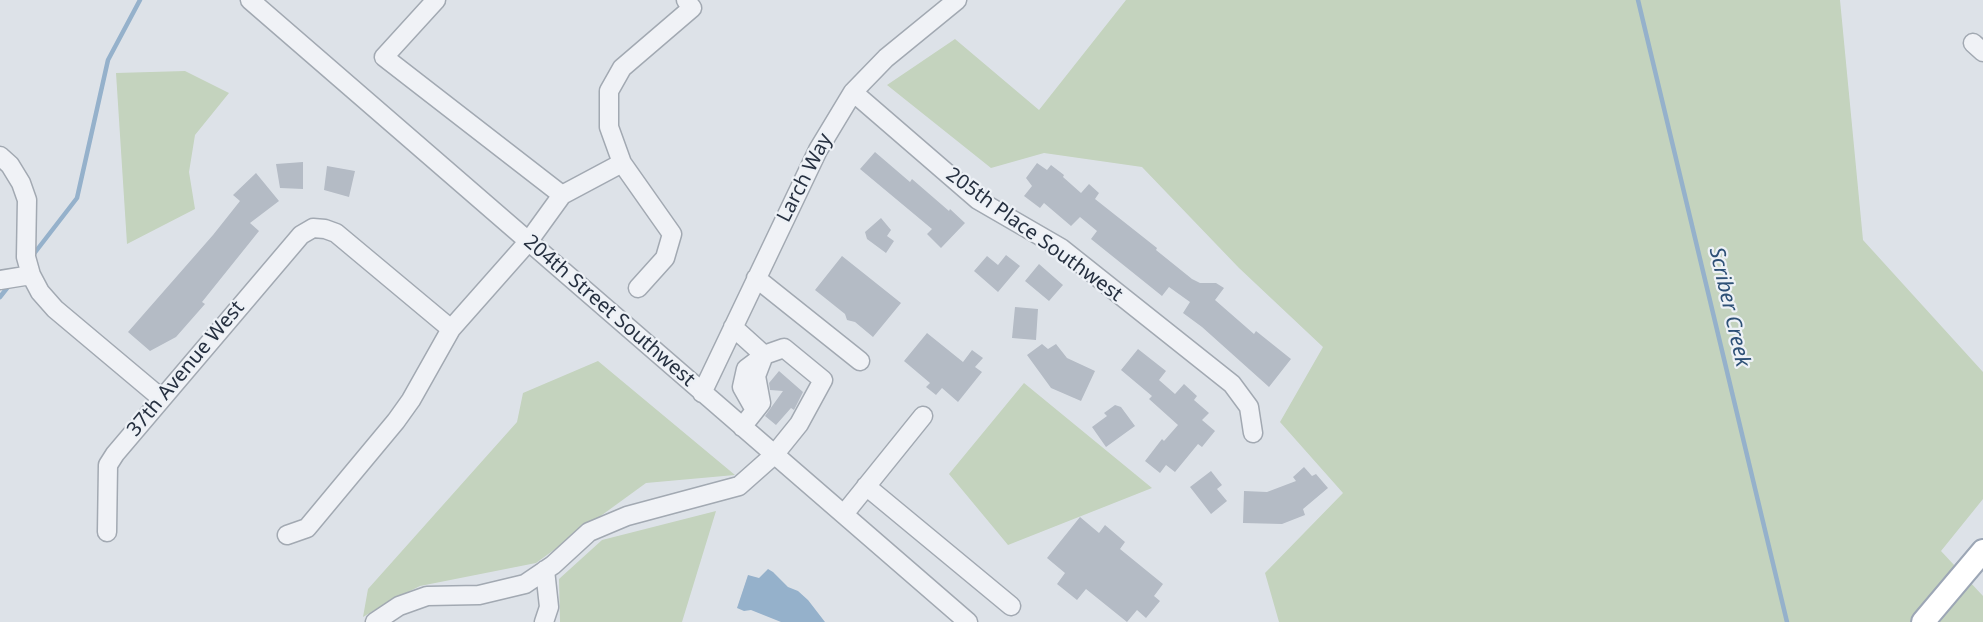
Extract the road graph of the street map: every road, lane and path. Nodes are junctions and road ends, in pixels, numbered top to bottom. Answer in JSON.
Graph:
{"nodes":[{"id":1,"x":250,"y":0,"type":"edge"},
{"id":2,"x":435,"y":0,"type":"edge"},
{"id":3,"x":686,"y":0,"type":"edge"},
{"id":4,"x":957,"y":0,"type":"edge"},
{"id":5,"x":853,"y":92,"type":"junction"},
{"id":6,"x":0,"y":156,"type":"edge"},
{"id":7,"x":622,"y":163,"type":"junction"},
{"id":8,"x":562,"y":195,"type":"junction"},
{"id":9,"x":528,"y":242,"type":"junction"},
{"id":10,"x":31,"y":275,"type":"junction"},
{"id":11,"x":756,"y":278,"type":"junction"},
{"id":12,"x":0,"y":280,"type":"edge"},
{"id":13,"x":638,"y":288,"type":"dead end"},
{"id":14,"x":733,"y":327,"type":"junction"},
{"id":15,"x":451,"y":329,"type":"junction"},
{"id":16,"x":764,"y":355,"type":"junction"},
{"id":17,"x":860,"y":361,"type":"dead end"},
{"id":18,"x":702,"y":393,"type":"junction"},
{"id":19,"x":161,"y":398,"type":"junction"},
{"id":20,"x":923,"y":416,"type":"dead end"},
{"id":21,"x":742,"y":427,"type":"junction"},
{"id":22,"x":1253,"y":433,"type":"dead end"},
{"id":23,"x":774,"y":455,"type":"junction"},
{"id":24,"x":866,"y":486,"type":"junction"},
{"id":25,"x":844,"y":514,"type":"junction"},
{"id":26,"x":107,"y":531,"type":"dead end"},
{"id":27,"x":288,"y":535,"type":"dead end"},
{"id":28,"x":1983,"y":551,"type":"edge"},
{"id":29,"x":546,"y":570,"type":"junction"},
{"id":30,"x":1011,"y":606,"type":"dead end"},
{"id":31,"x":375,"y":622,"type":"edge"},
{"id":32,"x":544,"y":622,"type":"edge"},
{"id":33,"x":968,"y":622,"type":"edge"},
{"id":34,"x":1923,"y":622,"type":"edge"}],
"edges":[{"from":1,"to":9,"type":"street","name":"204th Street Southwest"},
{"from":2,"to":8,"type":"street"},
{"from":3,"to":7,"type":"street"},
{"from":4,"to":5,"type":"street","name":"Larch Way"},
{"from":5,"to":11,"type":"street","name":"Larch Way"},
{"from":5,"to":22,"type":"street","name":"205th Place Southwest"},
{"from":6,"to":10,"type":"street"},
{"from":7,"to":8,"type":"street"},
{"from":7,"to":13,"type":"street"},
{"from":8,"to":9,"type":"street"},
{"from":9,"to":15,"type":"street"},
{"from":9,"to":18,"type":"street","name":"204th Street Southwest"},
{"from":10,"to":12,"type":"street"},
{"from":10,"to":19,"type":"street"},
{"from":11,"to":14,"type":"street","name":"Larch Way"},
{"from":11,"to":17,"type":"street"},
{"from":14,"to":16,"type":"street"},
{"from":14,"to":18,"type":"street","name":"Larch Way"},
{"from":15,"to":19,"type":"street","name":"37th Avenue West"},
{"from":15,"to":27,"type":"street"},
{"from":16,"to":21,"type":"street"},
{"from":16,"to":23,"type":"street"},
{"from":18,"to":21,"type":"street","name":"204th Street Southwest"},
{"from":19,"to":26,"type":"street","name":"37th Avenue West"},
{"from":20,"to":24,"type":"street"},
{"from":21,"to":23,"type":"street","name":"204th Street Southwest"},
{"from":23,"to":25,"type":"street","name":"204th Street Southwest"},
{"from":23,"to":29,"type":"street"},
{"from":24,"to":25,"type":"street"},
{"from":24,"to":30,"type":"street"},
{"from":25,"to":33,"type":"street","name":"204th Street Southwest"},
{"from":28,"to":34,"type":"main road"},
{"from":29,"to":31,"type":"street"},
{"from":29,"to":32,"type":"street"}]}
